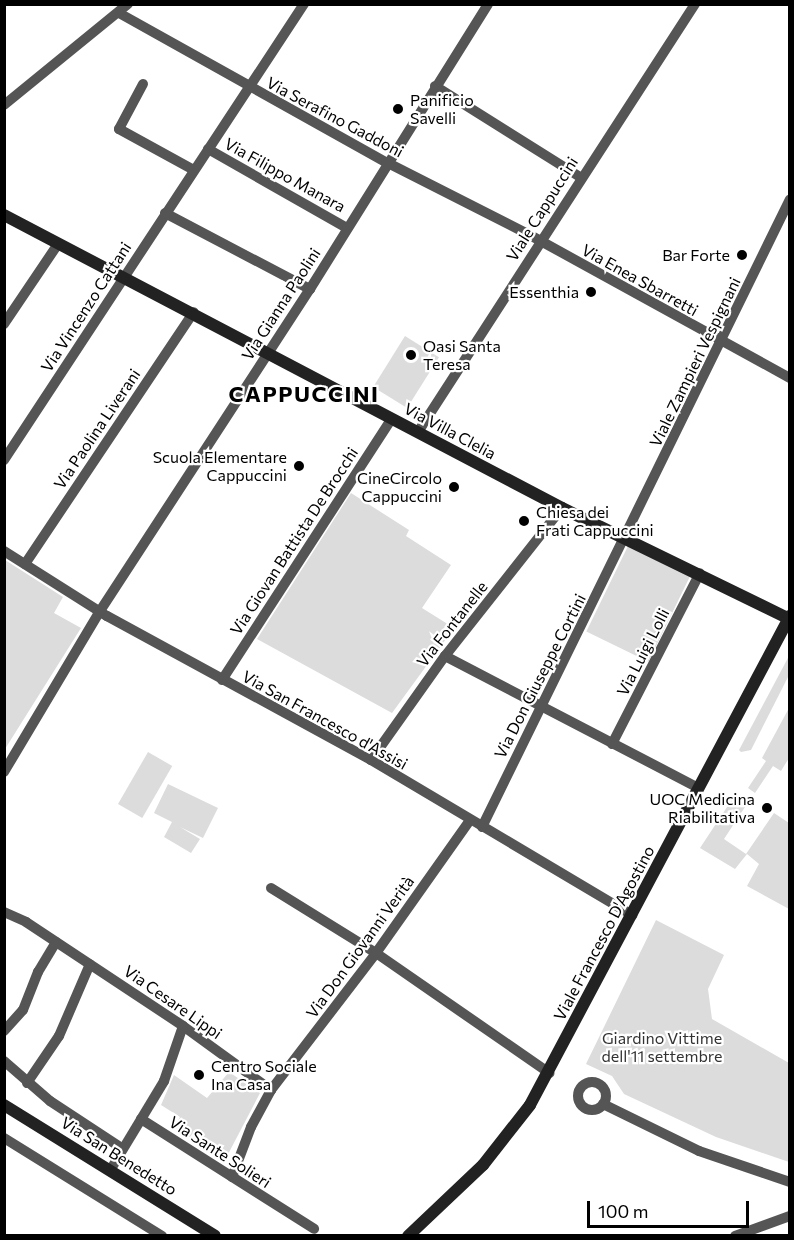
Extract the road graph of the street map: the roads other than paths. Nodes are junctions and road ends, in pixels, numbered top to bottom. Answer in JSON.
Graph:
{"nodes":[{"id":1,"x":128,"y":4,"type":"edge"},
{"id":2,"x":304,"y":4,"type":"edge"},
{"id":3,"x":488,"y":4,"type":"edge"},
{"id":4,"x":695,"y":4,"type":"edge"},
{"id":5,"x":119,"y":13,"type":"junction"},
{"id":6,"x":143,"y":84,"type":"dead end"},
{"id":7,"x":435,"y":86,"type":"junction"},
{"id":8,"x":249,"y":87,"type":"junction"},
{"id":9,"x":4,"y":105,"type":"edge"},
{"id":10,"x":208,"y":149,"type":"junction"},
{"id":11,"x":386,"y":162,"type":"junction"},
{"id":12,"x":194,"y":170,"type":"junction"},
{"id":13,"x":580,"y":177,"type":"junction"},
{"id":14,"x":789,"y":199,"type":"edge"},
{"id":15,"x":165,"y":213,"type":"junction"},
{"id":16,"x":4,"y":215,"type":"edge"},
{"id":17,"x":347,"y":228,"type":"junction"},
{"id":18,"x":540,"y":241,"type":"junction"},
{"id":19,"x":58,"y":244,"type":"junction"},
{"id":20,"x":124,"y":276,"type":"junction"},
{"id":21,"x":310,"y":289,"type":"junction"},
{"id":22,"x":194,"y":312,"type":"junction"},
{"id":23,"x":4,"y":324,"type":"edge"},
{"id":24,"x":721,"y":342,"type":"junction"},
{"id":25,"x":267,"y":352,"type":"junction"},
{"id":26,"x":789,"y":378,"type":"edge"},
{"id":27,"x":392,"y":418,"type":"junction"},
{"id":28,"x":418,"y":432,"type":"junction"},
{"id":29,"x":4,"y":460,"type":"edge"},
{"id":30,"x":562,"y":508,"type":"junction"},
{"id":31,"x":626,"y":538,"type":"junction"},
{"id":32,"x":4,"y":551,"type":"edge"},
{"id":33,"x":24,"y":564,"type":"junction"},
{"id":34,"x":700,"y":573,"type":"junction"},
{"id":35,"x":100,"y":611,"type":"junction"},
{"id":36,"x":789,"y":618,"type":"edge"},
{"id":37,"x":445,"y":656,"type":"junction"},
{"id":38,"x":222,"y":680,"type":"junction"},
{"id":39,"x":541,"y":707,"type":"junction"},
{"id":40,"x":612,"y":744,"type":"junction"},
{"id":41,"x":371,"y":760,"type":"junction"},
{"id":42,"x":4,"y":772,"type":"edge"},
{"id":43,"x":699,"y":788,"type":"junction"},
{"id":44,"x":470,"y":820,"type":"junction"},
{"id":45,"x":482,"y":827,"type":"junction"},
{"id":46,"x":271,"y":888,"type":"dead end"},
{"id":47,"x":4,"y":912,"type":"edge"},
{"id":48,"x":632,"y":915,"type":"junction"},
{"id":49,"x":56,"y":942,"type":"junction"},
{"id":50,"x":376,"y":953,"type":"junction"},
{"id":51,"x":90,"y":964,"type":"junction"},
{"id":52,"x":183,"y":1026,"type":"junction"},
{"id":53,"x":4,"y":1031,"type":"edge"},
{"id":54,"x":4,"y":1061,"type":"edge"},
{"id":55,"x":549,"y":1073,"type":"junction"},
{"id":56,"x":27,"y":1083,"type":"junction"},
{"id":57,"x":271,"y":1090,"type":"junction"},
{"id":58,"x":603,"y":1104,"type":"dead end"},
{"id":59,"x":4,"y":1105,"type":"edge"},
{"id":60,"x":141,"y":1119,"type":"junction"},
{"id":61,"x":4,"y":1138,"type":"edge"},
{"id":62,"x":123,"y":1149,"type":"junction"},
{"id":63,"x":111,"y":1169,"type":"junction"},
{"id":64,"x":232,"y":1177,"type":"junction"},
{"id":65,"x":789,"y":1182,"type":"edge"},
{"id":66,"x":789,"y":1216,"type":"edge"},
{"id":67,"x":314,"y":1229,"type":"dead end"},
{"id":68,"x":162,"y":1236,"type":"edge"},
{"id":69,"x":215,"y":1236,"type":"edge"},
{"id":70,"x":408,"y":1236,"type":"edge"},
{"id":71,"x":735,"y":1236,"type":"edge"}],
"edges":[{"from":1,"to":5,"type":"street"},
{"from":2,"to":8,"type":"street","name":"Via Vincenzo Cattani"},
{"from":3,"to":7,"type":"street","name":"Via Gianna Paolini"},
{"from":4,"to":13,"type":"street","name":"Viale Cappuccini"},
{"from":5,"to":8,"type":"street","name":"Via Serafino Gaddoni"},
{"from":5,"to":9,"type":"street"},
{"from":6,"to":12,"type":"street"},
{"from":7,"to":11,"type":"street","name":"Via Gianna Paolini"},
{"from":7,"to":13,"type":"street"},
{"from":8,"to":10,"type":"street","name":"Via Vincenzo Cattani"},
{"from":8,"to":11,"type":"street","name":"Via Serafino Gaddoni"},
{"from":10,"to":12,"type":"street","name":"Via Vincenzo Cattani"},
{"from":10,"to":17,"type":"street","name":"Via Filippo Manara"},
{"from":11,"to":17,"type":"street","name":"Via Gianna Paolini"},
{"from":11,"to":18,"type":"street","name":"Via Serafino Gaddoni"},
{"from":12,"to":15,"type":"street","name":"Via Vincenzo Cattani"},
{"from":13,"to":18,"type":"street","name":"Viale Cappuccini"},
{"from":14,"to":24,"type":"street","name":"Viale Zampieri Vespignani"},
{"from":15,"to":20,"type":"street","name":"Via Vincenzo Cattani"},
{"from":15,"to":21,"type":"street"},
{"from":16,"to":19,"type":"street","name":"Via Villa Clelia"},
{"from":17,"to":21,"type":"street","name":"Via Gianna Paolini"},
{"from":18,"to":24,"type":"street","name":"Via Enea Sbarretti"},
{"from":18,"to":28,"type":"street","name":"Viale Cappuccini"},
{"from":19,"to":20,"type":"street","name":"Via Villa Clelia"},
{"from":19,"to":23,"type":"street"},
{"from":20,"to":22,"type":"street","name":"Via Villa Clelia"},
{"from":20,"to":29,"type":"street","name":"Via Vincenzo Cattani"},
{"from":21,"to":25,"type":"street","name":"Via Gianna Paolini"},
{"from":22,"to":25,"type":"street","name":"Via Villa Clelia"},
{"from":22,"to":33,"type":"street","name":"Via Paolina Liverani"},
{"from":24,"to":26,"type":"street","name":"Via Enea Sbarretti"},
{"from":24,"to":31,"type":"street","name":"Viale Zampieri Vespignani"},
{"from":25,"to":27,"type":"street","name":"Via Villa Clelia"},
{"from":25,"to":35,"type":"street","name":"Via Gianna Paolini"},
{"from":27,"to":28,"type":"street","name":"Via Villa Clelia"},
{"from":27,"to":38,"type":"street","name":"Via Giovan Battista De Brocchi"},
{"from":28,"to":30,"type":"street","name":"Via Villa Clelia"},
{"from":30,"to":31,"type":"street","name":"Via Villa Clelia"},
{"from":30,"to":37,"type":"street","name":"Via Fontanelle"},
{"from":31,"to":34,"type":"street","name":"Via Villa Clelia"},
{"from":31,"to":39,"type":"street","name":"Via Don Giuseppe Cortini"},
{"from":32,"to":33,"type":"street","name":"Via San Francesco d'Assisi"},
{"from":33,"to":35,"type":"street","name":"Via San Francesco d'Assisi"},
{"from":34,"to":36,"type":"street","name":"Via Villa Clelia"},
{"from":34,"to":40,"type":"street","name":"Via Luigi Lolli"},
{"from":35,"to":38,"type":"street","name":"Via San Francesco d'Assisi"},
{"from":35,"to":42,"type":"street","name":"Via Gianna Paolini"},
{"from":36,"to":43,"type":"street","name":"Viale Francesco D'Agostino"},
{"from":37,"to":39,"type":"street"},
{"from":37,"to":41,"type":"street","name":"Via Fontanelle"},
{"from":38,"to":41,"type":"street","name":"Via San Francesco d'Assisi"},
{"from":39,"to":40,"type":"street"},
{"from":39,"to":45,"type":"street","name":"Via Don Giuseppe Cortini"},
{"from":40,"to":43,"type":"street"},
{"from":41,"to":44,"type":"street","name":"Via San Francesco d'Assisi"},
{"from":43,"to":48,"type":"street","name":"Viale Francesco D'Agostino"},
{"from":44,"to":45,"type":"street","name":"Via San Francesco d'Assisi"},
{"from":44,"to":50,"type":"street","name":"Via Don Giovanni Verità"},
{"from":45,"to":48,"type":"street","name":"Via San Francesco d'Assisi"},
{"from":46,"to":50,"type":"street"},
{"from":47,"to":49,"type":"street","name":"Via Cesare Lippi"},
{"from":48,"to":55,"type":"street","name":"Viale Francesco D'Agostino"},
{"from":49,"to":51,"type":"street","name":"Via Cesare Lippi"},
{"from":49,"to":53,"type":"street"},
{"from":50,"to":55,"type":"street"},
{"from":50,"to":57,"type":"street","name":"Via Don Giovanni Verità"},
{"from":51,"to":52,"type":"street","name":"Via Cesare Lippi"},
{"from":51,"to":56,"type":"street"},
{"from":52,"to":57,"type":"street","name":"Via Cesare Lippi"},
{"from":52,"to":60,"type":"street"},
{"from":54,"to":56,"type":"street"},
{"from":55,"to":70,"type":"street","name":"Viale Francesco D'Agostino"},
{"from":56,"to":62,"type":"street"},
{"from":57,"to":64,"type":"street"},
{"from":58,"to":65,"type":"street"},
{"from":59,"to":63,"type":"street","name":"Via San Benedetto"},
{"from":60,"to":62,"type":"street"},
{"from":60,"to":64,"type":"street","name":"Via Sante Solieri"},
{"from":61,"to":68,"type":"street"},
{"from":62,"to":63,"type":"street"},
{"from":63,"to":69,"type":"street","name":"Via San Benedetto"},
{"from":64,"to":67,"type":"street","name":"Via Sante Solieri"},
{"from":66,"to":71,"type":"street"}]}
